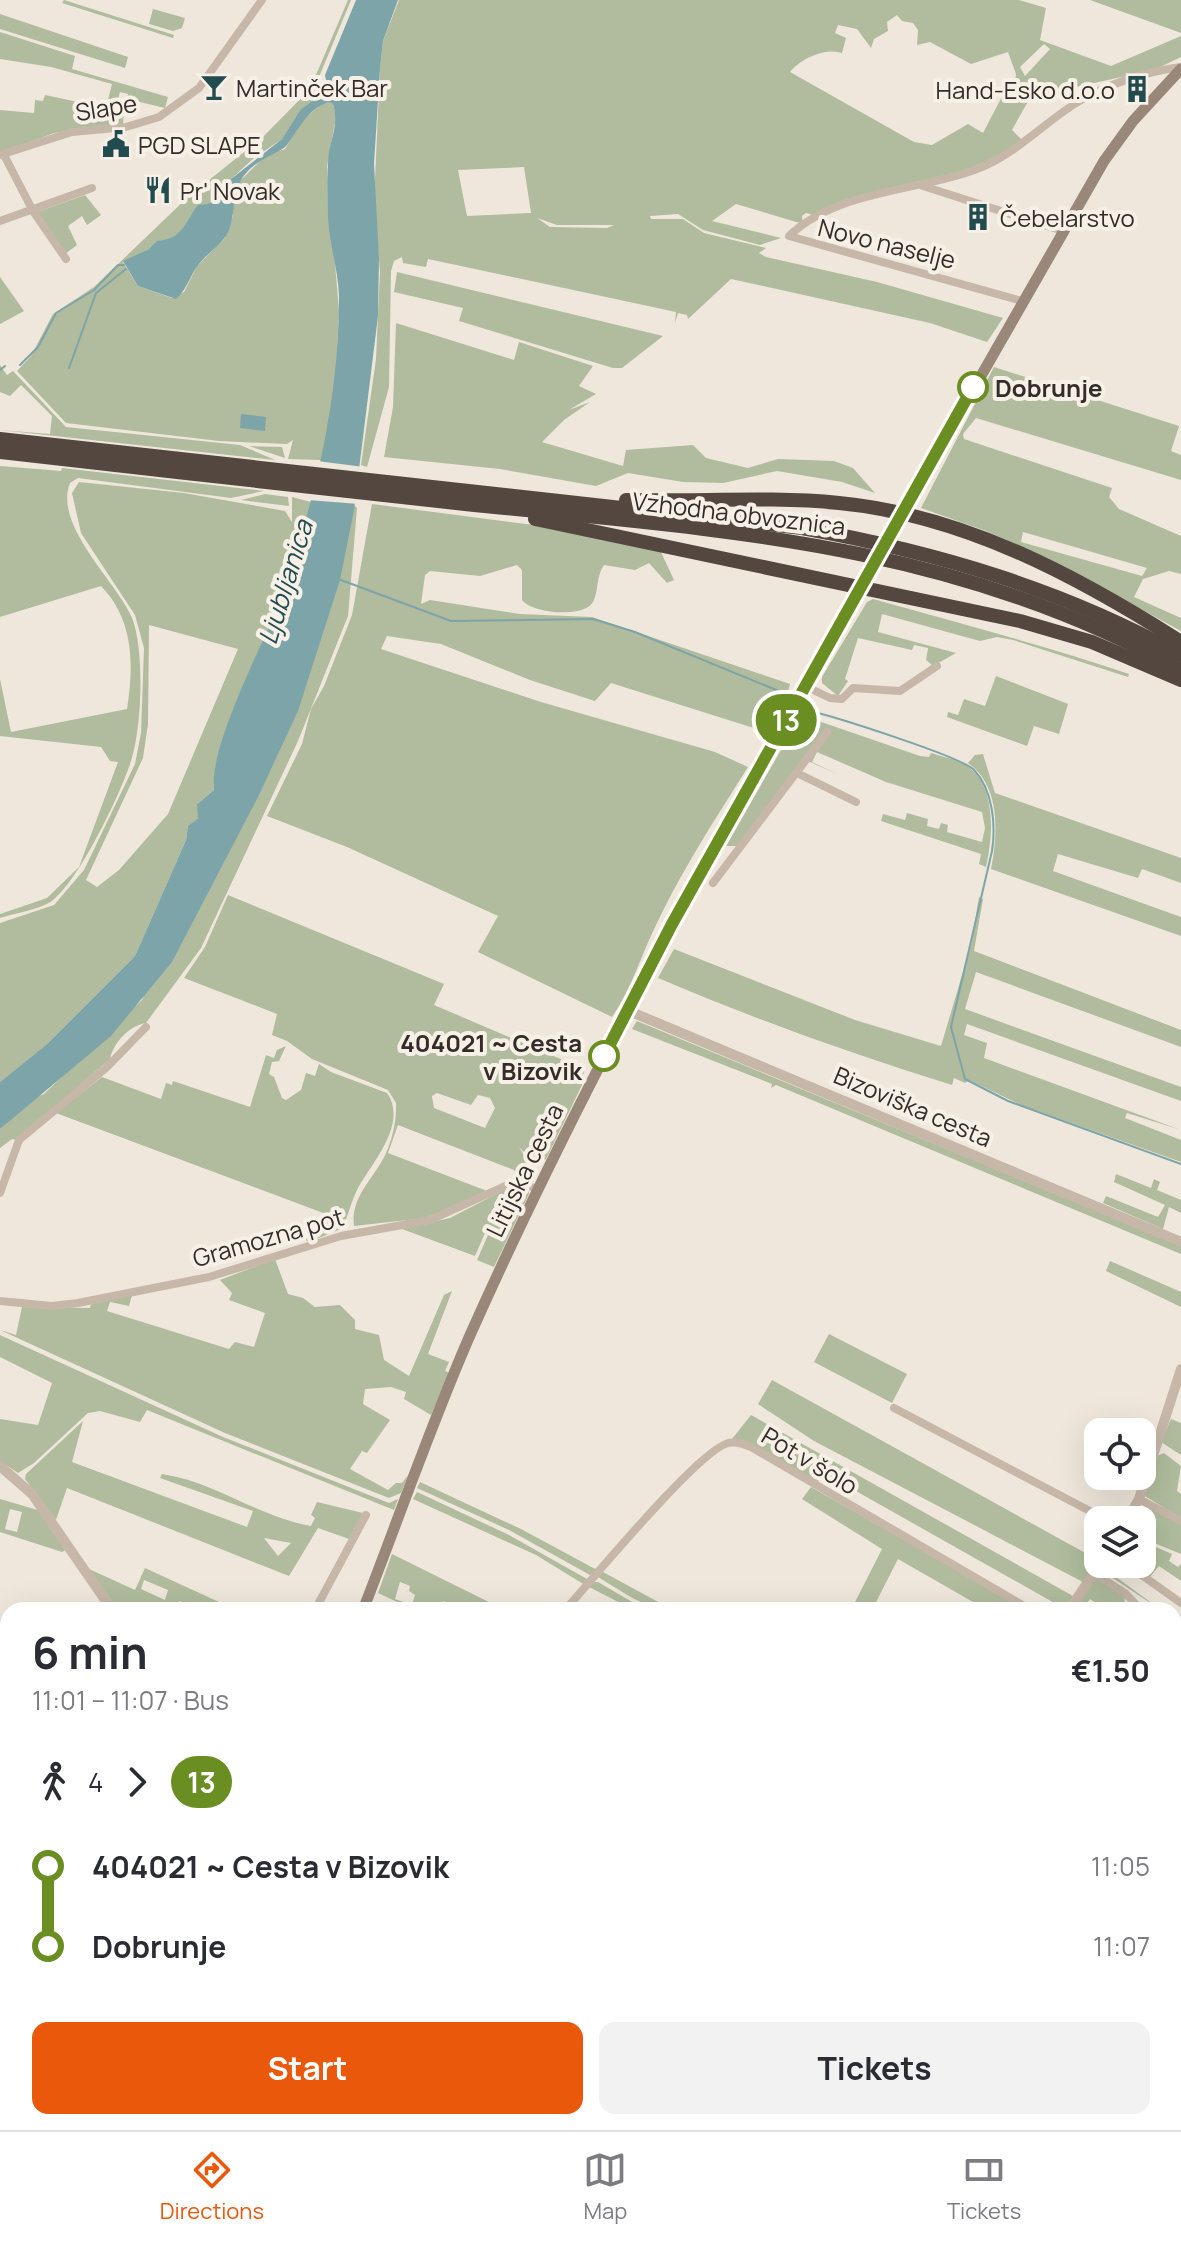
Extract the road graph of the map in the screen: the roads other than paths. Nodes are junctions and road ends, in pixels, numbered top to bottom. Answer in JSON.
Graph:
{"nodes":[{"id":1,"x":262,"y":0,"type":"edge"},
{"id":2,"x":1181,"y":68,"type":"edge"},
{"id":3,"x":2,"y":155,"type":"edge"},
{"id":4,"x":922,"y":186,"type":"junction"},
{"id":5,"x":92,"y":188,"type":"dead end"},
{"id":6,"x":33,"y":211,"type":"junction"},
{"id":7,"x":0,"y":221,"type":"edge"},
{"id":8,"x":1063,"y":231,"type":"junction"},
{"id":9,"x":66,"y":259,"type":"dead end"},
{"id":10,"x":1022,"y":301,"type":"junction"},
{"id":11,"x":0,"y":439,"type":"edge"},
{"id":12,"x":0,"y":452,"type":"edge"},
{"id":13,"x":277,"y":476,"type":"junction"},
{"id":14,"x":367,"y":487,"type":"junction"},
{"id":15,"x":546,"y":499,"type":"junction"},
{"id":16,"x":466,"y":504,"type":"junction"},
{"id":17,"x":902,"y":513,"type":"junction"},
{"id":18,"x":860,"y":588,"type":"junction"},
{"id":19,"x":1181,"y":642,"type":"edge"},
{"id":20,"x":1181,"y":655,"type":"edge"},
{"id":21,"x":937,"y":666,"type":"dead end"},
{"id":22,"x":1181,"y":670,"type":"edge"},
{"id":23,"x":1181,"y":680,"type":"edge"},
{"id":24,"x":805,"y":686,"type":"junction"},
{"id":25,"x":827,"y":732,"type":"dead end"},
{"id":26,"x":797,"y":773,"type":"junction"},
{"id":27,"x":856,"y":802,"type":"dead end"},
{"id":28,"x":715,"y":846,"type":"junction"},
{"id":29,"x":733,"y":856,"type":"junction"},
{"id":30,"x":713,"y":883,"type":"dead end"},
{"id":31,"x":629,"y":1011,"type":"junction"},
{"id":32,"x":146,"y":1027,"type":"dead end"},
{"id":33,"x":539,"y":1189,"type":"junction"},
{"id":34,"x":0,"y":1193,"type":"edge"},
{"id":35,"x":1181,"y":1242,"type":"edge"},
{"id":36,"x":0,"y":1301,"type":"edge"},
{"id":37,"x":1181,"y":1369,"type":"edge"},
{"id":38,"x":894,"y":1408,"type":"dead end"},
{"id":39,"x":0,"y":1466,"type":"edge"},
{"id":40,"x":1139,"y":1499,"type":"junction"},
{"id":41,"x":1135,"y":1506,"type":"edge"},
{"id":42,"x":1084,"y":1508,"type":"edge"},
{"id":43,"x":366,"y":1515,"type":"dead end"},
{"id":44,"x":1181,"y":1521,"type":"edge"},
{"id":45,"x":1090,"y":1578,"type":"edge"},
{"id":46,"x":1108,"y":1578,"type":"edge"},
{"id":47,"x":1146,"y":1578,"type":"edge"},
{"id":48,"x":106,"y":1602,"type":"edge"},
{"id":49,"x":319,"y":1602,"type":"edge"},
{"id":50,"x":366,"y":1602,"type":"edge"},
{"id":51,"x":572,"y":1602,"type":"edge"},
{"id":52,"x":1017,"y":1602,"type":"edge"},
{"id":53,"x":1074,"y":1602,"type":"edge"},
{"id":54,"x":1133,"y":1602,"type":"edge"},
{"id":55,"x":1180,"y":1602,"type":"edge"}],
"edges":[{"from":1,"to":3,"type":"street","name":"Slape"},
{"from":2,"to":4,"type":"street","name":"Novo naselje"},
{"from":2,"to":8,"type":"main road","name":"Litijska cesta"},
{"from":3,"to":6,"type":"street"},
{"from":4,"to":8,"type":"street","name":"Novo naselje"},
{"from":4,"to":10,"type":"street","name":"Novo naselje"},
{"from":5,"to":6,"type":"street"},
{"from":6,"to":7,"type":"street"},
{"from":6,"to":9,"type":"street"},
{"from":8,"to":10,"type":"main road","name":"Litijska cesta"},
{"from":10,"to":17,"type":"main road","name":"Litijska cesta"},
{"from":11,"to":13,"type":"highway"},
{"from":12,"to":13,"type":"highway"},
{"from":13,"to":14,"type":"highway"},
{"from":14,"to":15,"type":"highway","name":"Vzhodna obvoznica"},
{"from":14,"to":16,"type":"highway","name":"Vzhodna obvoznica"},
{"from":15,"to":17,"type":"highway"},
{"from":15,"to":20,"type":"highway","name":"Vzhodna obvoznica"},
{"from":16,"to":18,"type":"highway"},
{"from":16,"to":22,"type":"highway","name":"Vzhodna obvoznica"},
{"from":17,"to":18,"type":"main road","name":"Litijska cesta","bridge":true},
{"from":17,"to":19,"type":"highway"},
{"from":18,"to":23,"type":"highway"},
{"from":18,"to":24,"type":"main road","name":"Litijska cesta"},
{"from":21,"to":24,"type":"street"},
{"from":24,"to":28,"type":"main road","name":"Litijska cesta"},
{"from":25,"to":26,"type":"street"},
{"from":26,"to":27,"type":"street"},
{"from":26,"to":29,"type":"street"},
{"from":28,"to":29,"type":"street"},
{"from":28,"to":31,"type":"main road","name":"Litijska cesta"},
{"from":29,"to":30,"type":"street"},
{"from":31,"to":33,"type":"main road","name":"Litijska cesta"},
{"from":31,"to":35,"type":"street","name":"Bizoviška cesta"},
{"from":32,"to":34,"type":"street"},
{"from":33,"to":36,"type":"street","name":"Gramozna pot"},
{"from":33,"to":50,"type":"main road","name":"Litijska cesta"},
{"from":37,"to":40,"type":"street"},
{"from":38,"to":42,"type":"street"},
{"from":39,"to":48,"type":"street"},
{"from":40,"to":41,"type":"street"},
{"from":40,"to":44,"type":"street"},
{"from":43,"to":49,"type":"street"},
{"from":45,"to":53,"type":"street"},
{"from":46,"to":54,"type":"street"},
{"from":47,"to":55,"type":"street"},
{"from":51,"to":52,"type":"street","name":"Pot v šolo"}]}
